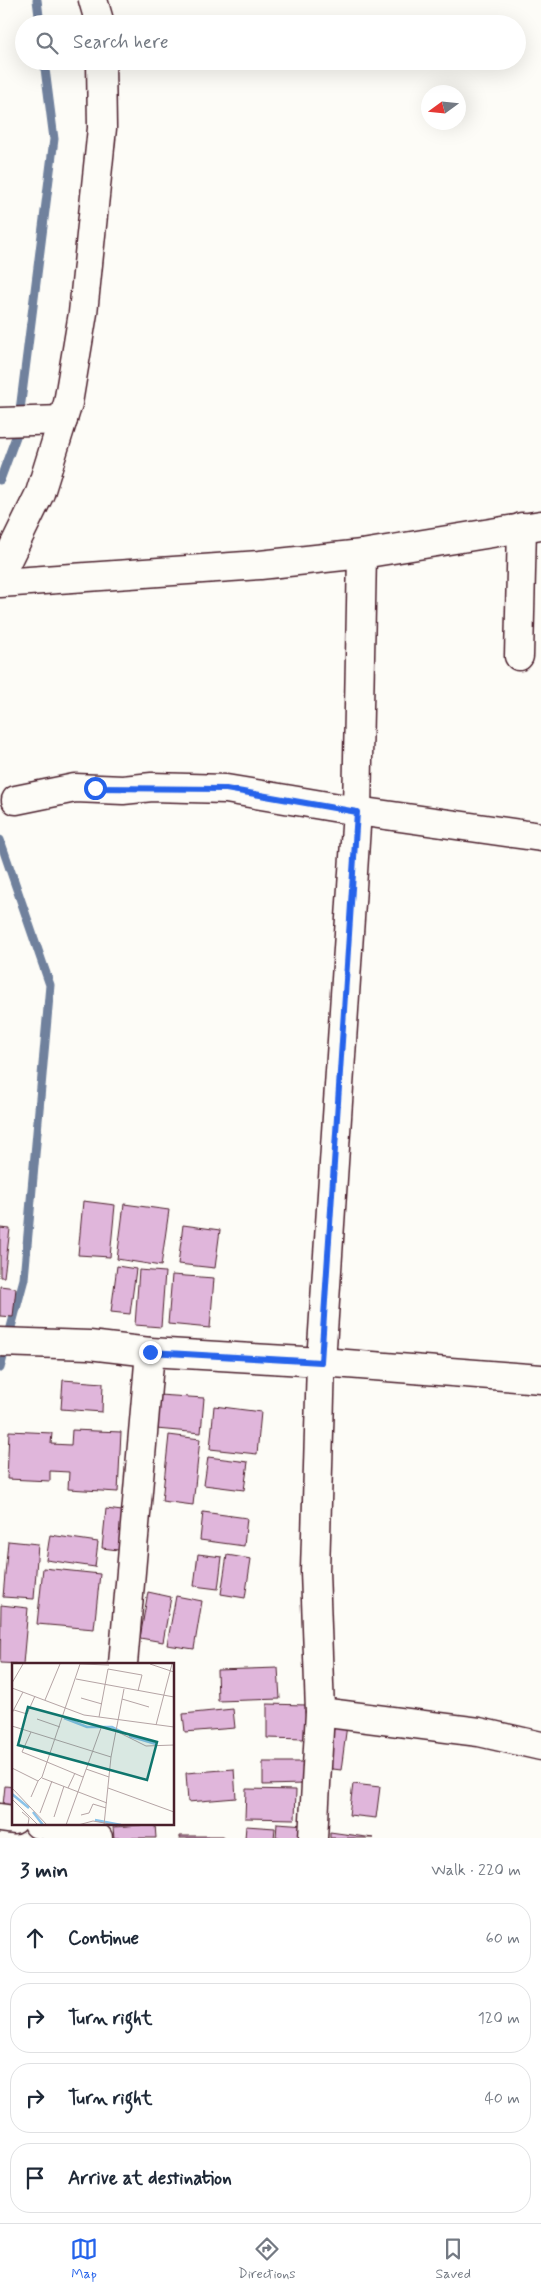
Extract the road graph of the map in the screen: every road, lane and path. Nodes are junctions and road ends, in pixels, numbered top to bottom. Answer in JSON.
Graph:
{"nodes":[{"id":1,"x":93,"y":0,"type":"edge"},
{"id":2,"x":97,"y":15,"type":"edge"},
{"id":3,"x":100,"y":70,"type":"edge"},
{"id":4,"x":63,"y":420,"type":"junction"},
{"id":5,"x":0,"y":422,"type":"edge"},
{"id":6,"x":531,"y":526,"type":"edge"},
{"id":7,"x":362,"y":554,"type":"junction"},
{"id":8,"x":0,"y":575,"type":"edge"},
{"id":9,"x":0,"y":583,"type":"edge"},
{"id":10,"x":519,"y":656,"type":"dead end"},
{"id":11,"x":16,"y":800,"type":"dead end"},
{"id":12,"x":357,"y":812,"type":"junction"},
{"id":13,"x":541,"y":837,"type":"edge"},
{"id":14,"x":0,"y":1342,"type":"edge"},
{"id":15,"x":150,"y":1352,"type":"junction"},
{"id":16,"x":321,"y":1362,"type":"junction"},
{"id":17,"x":541,"y":1379,"type":"edge"},
{"id":18,"x":123,"y":1663,"type":"edge"},
{"id":19,"x":320,"y":1712,"type":"junction"},
{"id":20,"x":541,"y":1746,"type":"edge"},
{"id":21,"x":50,"y":1826,"type":"edge"},
{"id":22,"x":98,"y":1838,"type":"edge"},
{"id":23,"x":313,"y":1838,"type":"edge"}],
"edges":[{"from":1,"to":2,"type":"street"},
{"from":3,"to":4,"type":"street"},
{"from":4,"to":5,"type":"street"},
{"from":4,"to":8,"type":"street"},
{"from":6,"to":7,"type":"street"},
{"from":6,"to":10,"type":"street"},
{"from":7,"to":9,"type":"street"},
{"from":7,"to":12,"type":"street"},
{"from":11,"to":12,"type":"street"},
{"from":12,"to":13,"type":"street"},
{"from":12,"to":16,"type":"street"},
{"from":14,"to":15,"type":"street"},
{"from":15,"to":16,"type":"street"},
{"from":15,"to":18,"type":"street"},
{"from":16,"to":17,"type":"street"},
{"from":16,"to":19,"type":"street"},
{"from":19,"to":20,"type":"street"},
{"from":19,"to":23,"type":"street"},
{"from":21,"to":22,"type":"street"}]}
